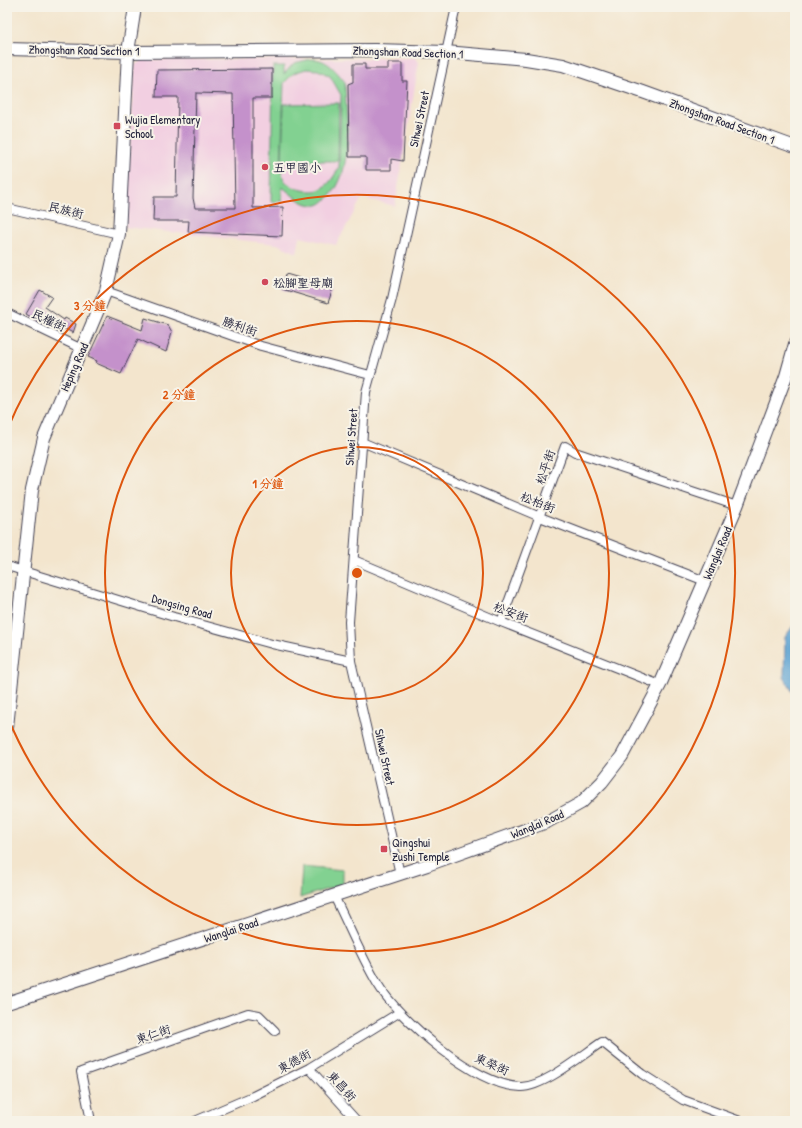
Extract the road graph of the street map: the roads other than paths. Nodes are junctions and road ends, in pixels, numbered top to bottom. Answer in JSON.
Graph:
{"nodes":[{"id":1,"x":135,"y":7,"type":"edge"},
{"id":2,"x":456,"y":7,"type":"edge"},
{"id":3,"x":7,"y":49,"type":"edge"},
{"id":4,"x":128,"y":52,"type":"junction"},
{"id":5,"x":446,"y":52,"type":"junction"},
{"id":6,"x":795,"y":147,"type":"edge"},
{"id":7,"x":7,"y":208,"type":"edge"},
{"id":8,"x":120,"y":234,"type":"junction"},
{"id":9,"x":106,"y":290,"type":"junction"},
{"id":10,"x":7,"y":314,"type":"edge"},
{"id":11,"x":795,"y":344,"type":"edge"},
{"id":12,"x":82,"y":348,"type":"junction"},
{"id":13,"x":370,"y":375,"type":"junction"},
{"id":14,"x":362,"y":442,"type":"junction"},
{"id":15,"x":737,"y":506,"type":"junction"},
{"id":16,"x":540,"y":516,"type":"junction"},
{"id":17,"x":354,"y":560,"type":"junction"},
{"id":18,"x":7,"y":566,"type":"edge"},
{"id":19,"x":23,"y":571,"type":"junction"},
{"id":20,"x":705,"y":581,"type":"junction"},
{"id":21,"x":501,"y":622,"type":"junction"},
{"id":22,"x":352,"y":661,"type":"junction"},
{"id":23,"x":660,"y":685,"type":"junction"},
{"id":24,"x":7,"y":727,"type":"edge"},
{"id":25,"x":400,"y":874,"type":"junction"},
{"id":26,"x":334,"y":896,"type":"junction"},
{"id":27,"x":7,"y":1002,"type":"edge"},
{"id":28,"x":400,"y":1012,"type":"junction"},
{"id":29,"x":275,"y":1031,"type":"dead end"},
{"id":30,"x":309,"y":1068,"type":"junction"},
{"id":31,"x":90,"y":1121,"type":"edge"},
{"id":32,"x":195,"y":1121,"type":"edge"},
{"id":33,"x":357,"y":1121,"type":"edge"},
{"id":34,"x":740,"y":1121,"type":"edge"}],
"edges":[{"from":1,"to":4,"type":"street","name":"Heping Road"},
{"from":2,"to":5,"type":"street","name":"Sihwei Street"},
{"from":3,"to":4,"type":"street","name":"Zhongshan Road Section 1"},
{"from":4,"to":5,"type":"street","name":"Zhongshan Road Section 1"},
{"from":4,"to":8,"type":"street","name":"Heping Road"},
{"from":5,"to":6,"type":"street","name":"Zhongshan Road Section 1"},
{"from":5,"to":13,"type":"street","name":"Sihwei Street"},
{"from":7,"to":8,"type":"street","name":"民族街"},
{"from":8,"to":9,"type":"street","name":"Heping Road"},
{"from":9,"to":12,"type":"street","name":"Heping Road"},
{"from":9,"to":13,"type":"street","name":"勝利街"},
{"from":10,"to":12,"type":"street","name":"民權街"},
{"from":11,"to":15,"type":"street","name":"Wanglai Road"},
{"from":12,"to":19,"type":"street","name":"Heping Road"},
{"from":13,"to":14,"type":"street","name":"Sihwei Street"},
{"from":14,"to":16,"type":"street","name":"松柏街"},
{"from":14,"to":17,"type":"street","name":"Sihwei Street"},
{"from":15,"to":16,"type":"street","name":"松平街"},
{"from":15,"to":20,"type":"street","name":"Wanglai Road"},
{"from":16,"to":20,"type":"street","name":"松柏街"},
{"from":16,"to":21,"type":"street","name":"松平街"},
{"from":17,"to":21,"type":"street","name":"松安街"},
{"from":17,"to":22,"type":"street","name":"Sihwei Street"},
{"from":18,"to":19,"type":"street","name":"Dongsing Road"},
{"from":19,"to":22,"type":"street","name":"Dongsing Road"},
{"from":19,"to":24,"type":"street","name":"Heping Road"},
{"from":20,"to":23,"type":"street","name":"Wanglai Road"},
{"from":21,"to":23,"type":"street","name":"松安街"},
{"from":22,"to":25,"type":"street","name":"Sihwei Street"},
{"from":23,"to":25,"type":"street","name":"Wanglai Road"},
{"from":25,"to":26,"type":"street","name":"Wanglai Road"},
{"from":26,"to":27,"type":"street","name":"Wanglai Road"},
{"from":26,"to":28,"type":"street","name":"東榮街"},
{"from":28,"to":30,"type":"street","name":"東德街"},
{"from":28,"to":34,"type":"street","name":"東榮街"},
{"from":29,"to":31,"type":"street","name":"東仁街"},
{"from":30,"to":32,"type":"street","name":"東德街"},
{"from":30,"to":33,"type":"street","name":"東昌街"}]}
